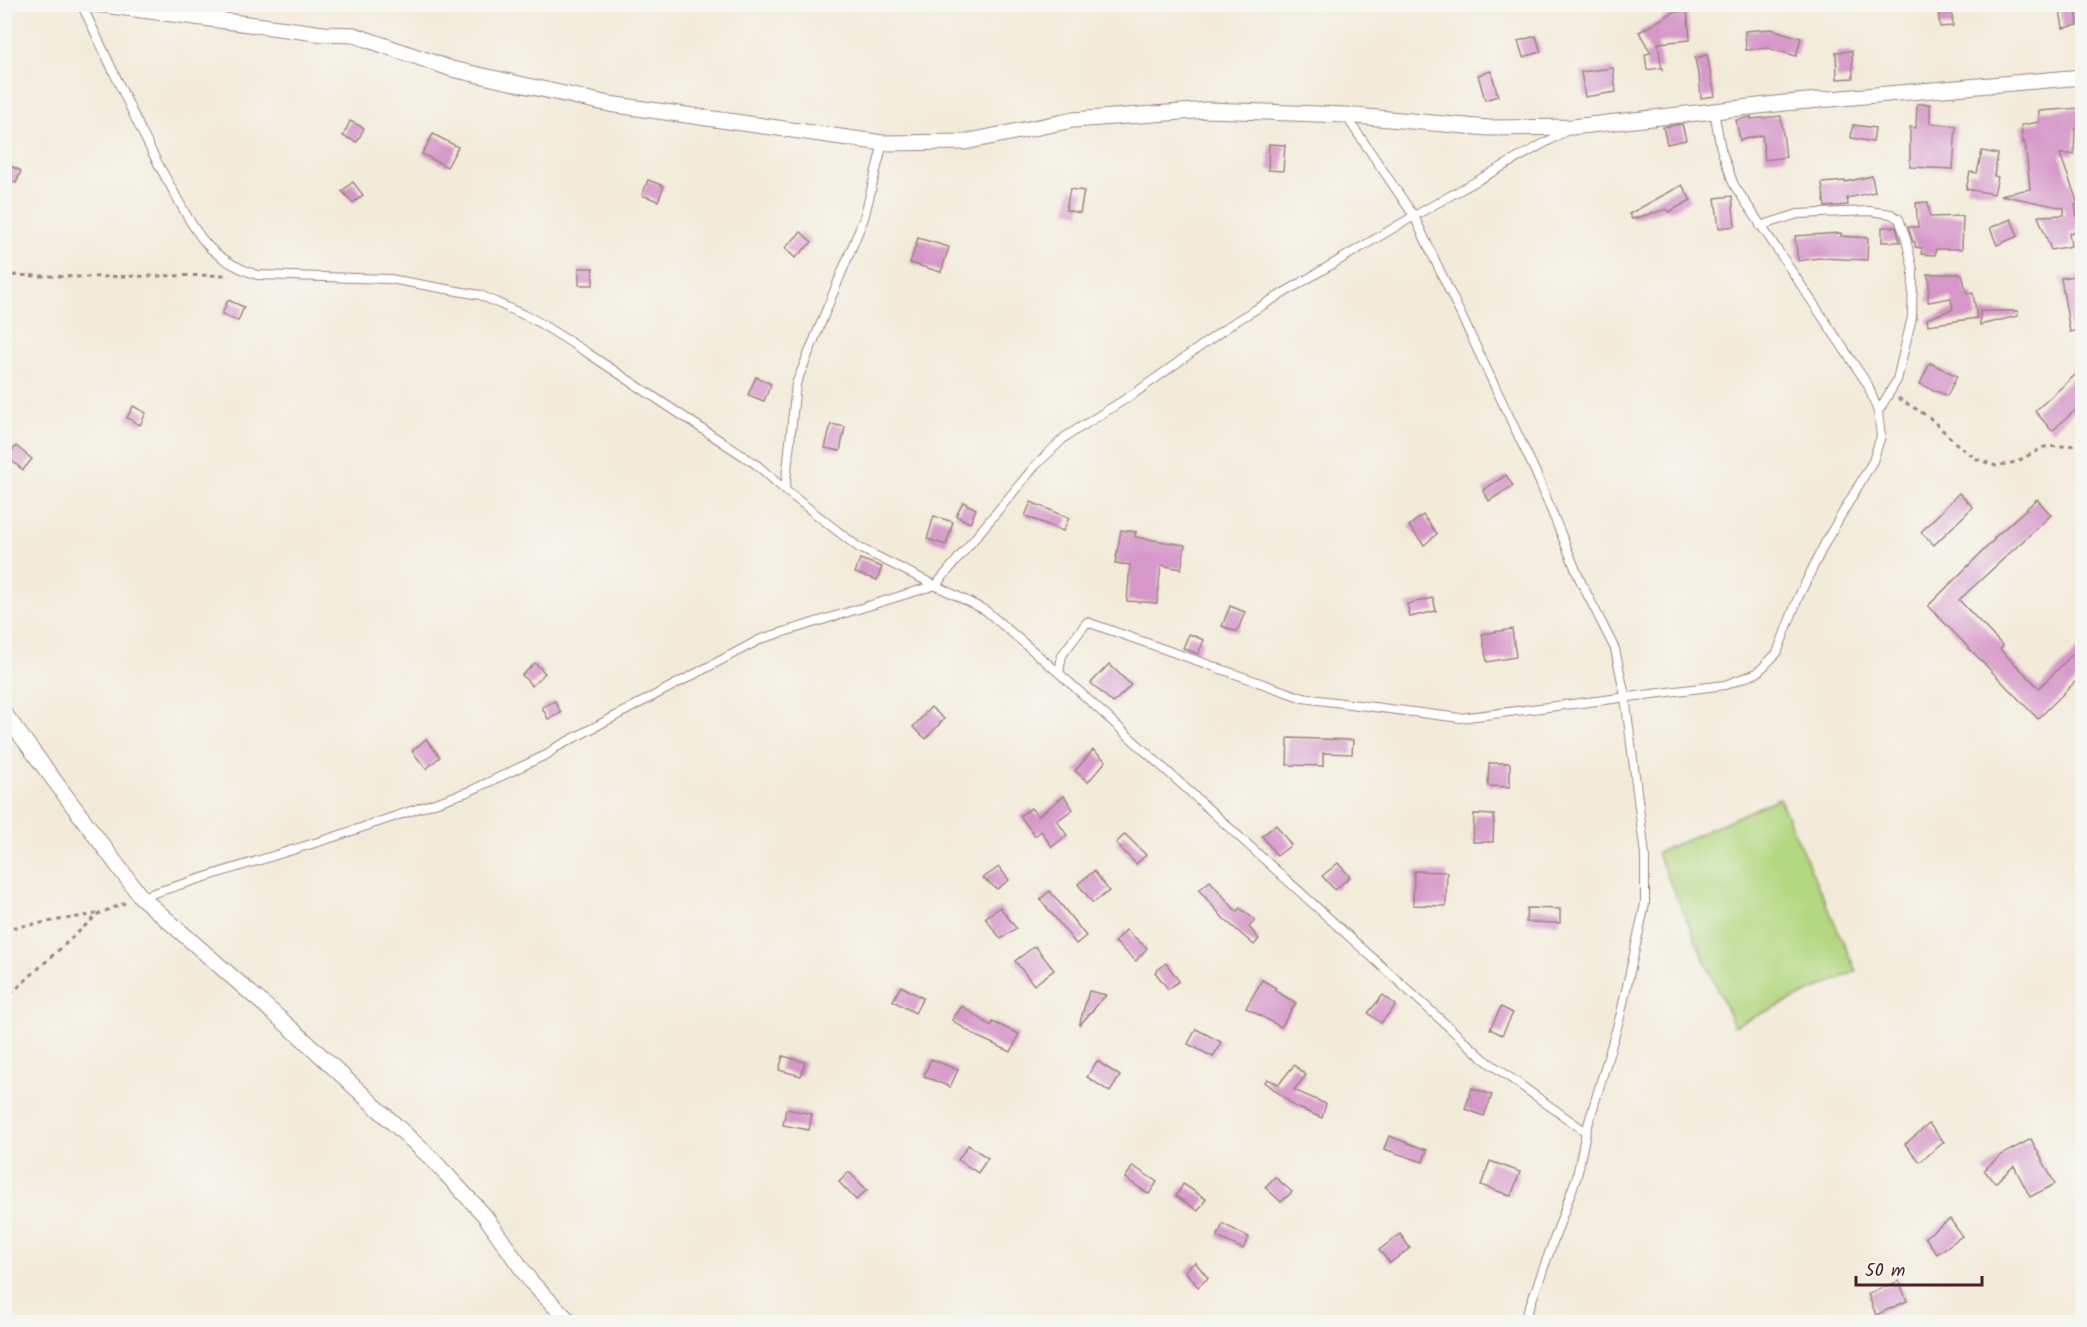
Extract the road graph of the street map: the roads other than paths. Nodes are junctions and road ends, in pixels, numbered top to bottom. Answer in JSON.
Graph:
{"nodes":[{"id":1,"x":81,"y":4,"type":"edge"},
{"id":2,"x":96,"y":4,"type":"edge"},
{"id":3,"x":2082,"y":77,"type":"edge"},
{"id":4,"x":1714,"y":111,"type":"junction"},
{"id":5,"x":1345,"y":115,"type":"junction"},
{"id":6,"x":1572,"y":127,"type":"junction"},
{"id":7,"x":883,"y":143,"type":"junction"},
{"id":8,"x":1414,"y":216,"type":"junction"},
{"id":9,"x":1760,"y":226,"type":"junction"},
{"id":10,"x":1878,"y":412,"type":"junction"},
{"id":11,"x":785,"y":490,"type":"junction"},
{"id":12,"x":936,"y":585,"type":"junction"},
{"id":13,"x":1059,"y":673,"type":"junction"},
{"id":14,"x":1625,"y":696,"type":"junction"},
{"id":15,"x":4,"y":713,"type":"edge"},
{"id":16,"x":141,"y":897,"type":"junction"},
{"id":17,"x":1586,"y":1132,"type":"junction"},
{"id":18,"x":570,"y":1323,"type":"edge"},
{"id":19,"x":1524,"y":1323,"type":"edge"}],
"edges":[{"from":1,"to":11,"type":"lane"},
{"from":2,"to":7,"type":"street"},
{"from":3,"to":4,"type":"street"},
{"from":4,"to":6,"type":"street"},
{"from":4,"to":9,"type":"lane"},
{"from":5,"to":6,"type":"street"},
{"from":5,"to":7,"type":"street"},
{"from":5,"to":8,"type":"lane"},
{"from":6,"to":8,"type":"lane"},
{"from":7,"to":11,"type":"lane"},
{"from":8,"to":12,"type":"lane"},
{"from":8,"to":14,"type":"lane"},
{"from":9,"to":10,"type":"lane"},
{"from":9,"to":10,"type":"lane"},
{"from":10,"to":14,"type":"lane"},
{"from":11,"to":12,"type":"lane"},
{"from":12,"to":13,"type":"lane"},
{"from":12,"to":16,"type":"lane"},
{"from":13,"to":14,"type":"lane"},
{"from":13,"to":17,"type":"lane"},
{"from":14,"to":17,"type":"lane"},
{"from":15,"to":16,"type":"street"},
{"from":16,"to":18,"type":"street"},
{"from":17,"to":19,"type":"lane"}]}
